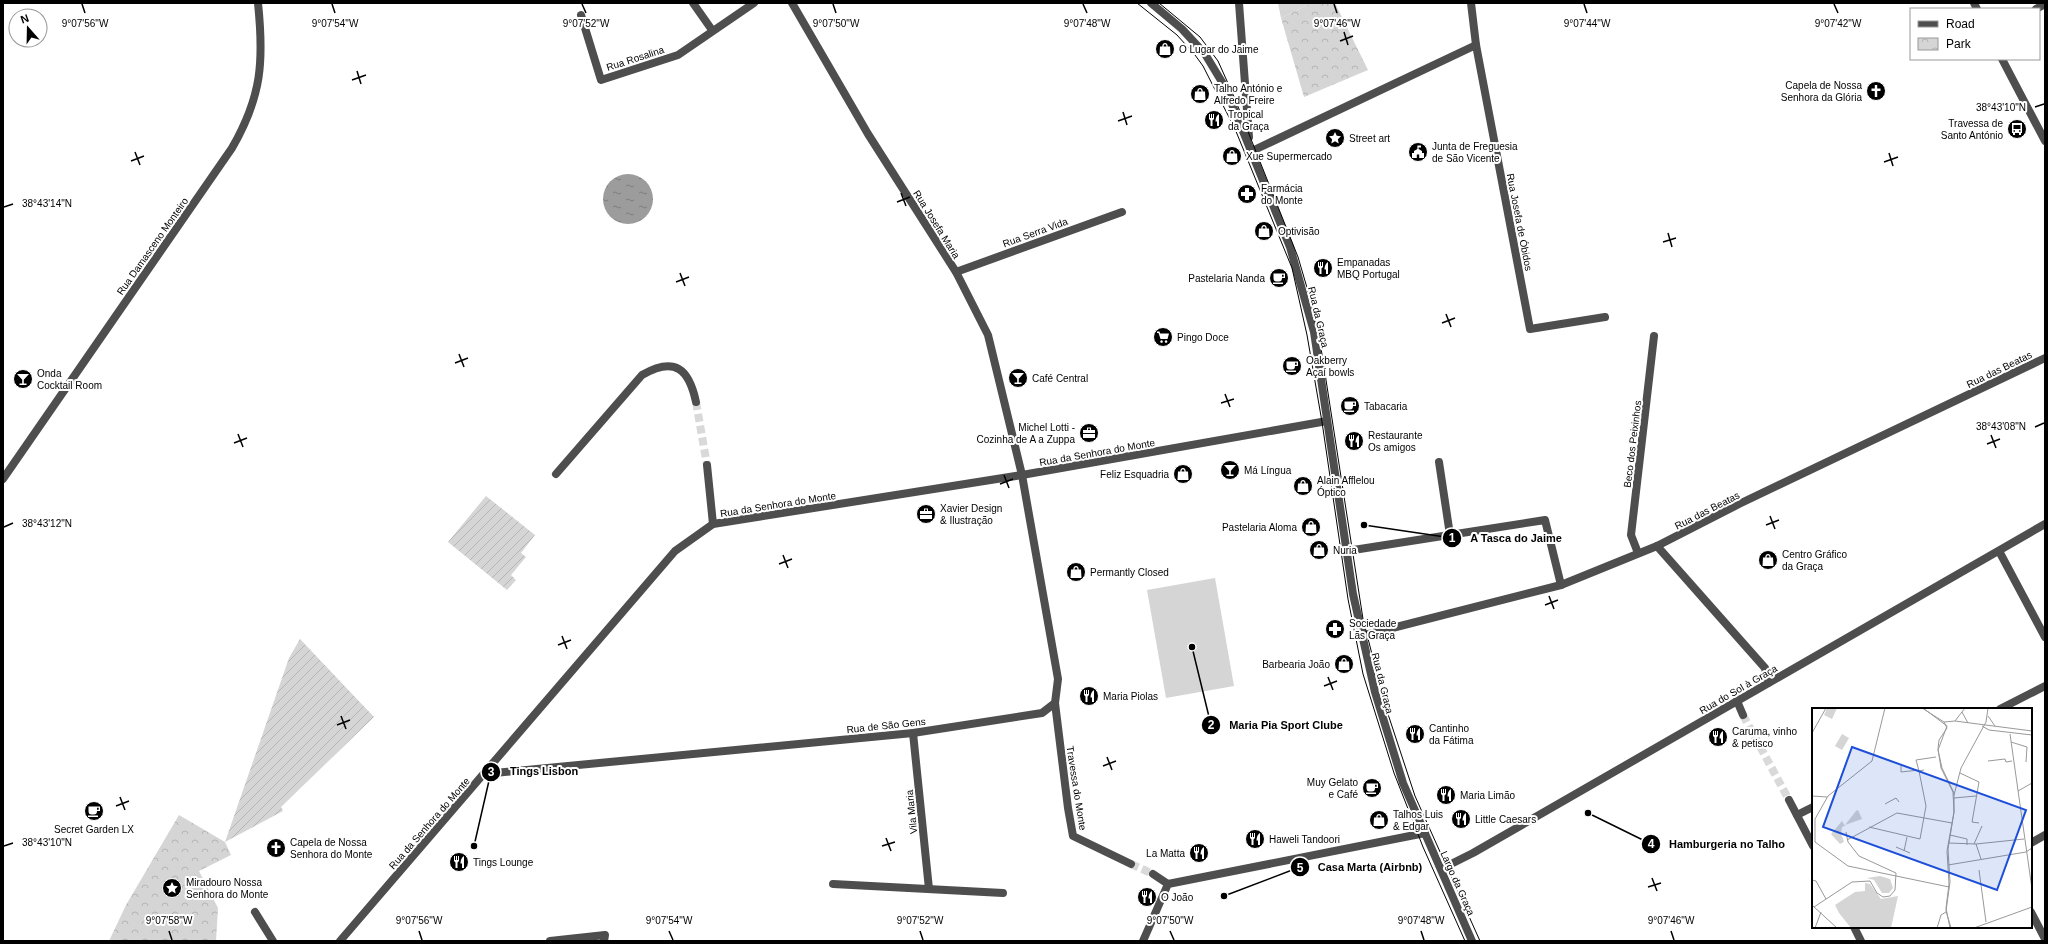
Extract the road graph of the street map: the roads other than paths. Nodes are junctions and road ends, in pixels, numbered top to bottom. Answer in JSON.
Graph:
{"nodes":[{"id":1,"x":258,"y":3,"type":"edge"},
{"id":2,"x":693,"y":3,"type":"edge"},
{"id":3,"x":754,"y":3,"type":"edge"},
{"id":4,"x":792,"y":3,"type":"edge"},
{"id":5,"x":1151,"y":3,"type":"edge"},
{"id":6,"x":1239,"y":3,"type":"edge"},
{"id":7,"x":1471,"y":3,"type":"edge"},
{"id":8,"x":581,"y":15,"type":"dead end"},
{"id":9,"x":712,"y":30,"type":"junction"},
{"id":10,"x":1476,"y":45,"type":"junction"},
{"id":11,"x":2003,"y":60,"type":"edge"},
{"id":12,"x":2045,"y":141,"type":"edge"},
{"id":13,"x":1252,"y":151,"type":"junction"},
{"id":14,"x":1122,"y":212,"type":"dead end"},
{"id":15,"x":956,"y":272,"type":"junction"},
{"id":16,"x":1605,"y":317,"type":"dead end"},
{"id":17,"x":1654,"y":336,"type":"dead end"},
{"id":18,"x":2045,"y":358,"type":"edge"},
{"id":19,"x":696,"y":402,"type":"tunnel mouth"},
{"id":20,"x":1327,"y":421,"type":"junction"},
{"id":21,"x":1439,"y":462,"type":"dead end"},
{"id":22,"x":707,"y":465,"type":"tunnel mouth"},
{"id":23,"x":556,"y":474,"type":"dead end"},
{"id":24,"x":1022,"y":475,"type":"junction"},
{"id":25,"x":3,"y":479,"type":"edge"},
{"id":26,"x":713,"y":524,"type":"junction"},
{"id":27,"x":2045,"y":524,"type":"edge"},
{"id":28,"x":1450,"y":535,"type":"junction"},
{"id":29,"x":1657,"y":546,"type":"junction"},
{"id":30,"x":1998,"y":551,"type":"junction"},
{"id":31,"x":1347,"y":552,"type":"junction"},
{"id":32,"x":1638,"y":553,"type":"junction"},
{"id":33,"x":1561,"y":585,"type":"junction"},
{"id":34,"x":1361,"y":636,"type":"junction"},
{"id":35,"x":2045,"y":637,"type":"edge"},
{"id":36,"x":1768,"y":683,"type":"junction"},
{"id":37,"x":2045,"y":686,"type":"edge"},
{"id":38,"x":1737,"y":701,"type":"junction"},
{"id":39,"x":1055,"y":703,"type":"junction"},
{"id":40,"x":2002,"y":708,"type":"edge"},
{"id":41,"x":1743,"y":715,"type":"tunnel mouth"},
{"id":42,"x":913,"y":733,"type":"junction"},
{"id":43,"x":484,"y":774,"type":"junction"},
{"id":44,"x":1789,"y":800,"type":"tunnel mouth"},
{"id":45,"x":1812,"y":808,"type":"edge"},
{"id":46,"x":1797,"y":815,"type":"junction"},
{"id":47,"x":1425,"y":833,"type":"junction"},
{"id":48,"x":2045,"y":835,"type":"edge"},
{"id":49,"x":2032,"y":842,"type":"edge"},
{"id":50,"x":1812,"y":844,"type":"edge"},
{"id":51,"x":1131,"y":864,"type":"tunnel mouth"},
{"id":52,"x":1441,"y":870,"type":"junction"},
{"id":53,"x":1153,"y":874,"type":"tunnel mouth"},
{"id":54,"x":833,"y":884,"type":"dead end"},
{"id":55,"x":1168,"y":884,"type":"junction"},
{"id":56,"x":929,"y":889,"type":"junction"},
{"id":57,"x":1003,"y":893,"type":"dead end"},
{"id":58,"x":255,"y":912,"type":"dead end"},
{"id":59,"x":2032,"y":914,"type":"edge"},
{"id":60,"x":1854,"y":928,"type":"edge"},
{"id":61,"x":2045,"y":939,"type":"edge"},
{"id":62,"x":273,"y":941,"type":"edge"},
{"id":63,"x":340,"y":941,"type":"edge"},
{"id":64,"x":550,"y":941,"type":"edge"},
{"id":65,"x":604,"y":941,"type":"edge"},
{"id":66,"x":1143,"y":941,"type":"edge"},
{"id":67,"x":1472,"y":941,"type":"edge"},
{"id":68,"x":1861,"y":941,"type":"edge"}],
"edges":[{"from":1,"to":25,"type":"street","name":"Rua Damasceno Monteiro"},
{"from":2,"to":9,"type":"street"},
{"from":3,"to":9,"type":"street","name":"Rua Rosalina"},
{"from":4,"to":15,"type":"street","name":"Rua Josefa Maria"},
{"from":5,"to":13,"type":"street","name":"Rua da Graça"},
{"from":6,"to":13,"type":"street"},
{"from":7,"to":10,"type":"street","name":"Rua Josefa de Óbidos"},
{"from":8,"to":9,"type":"street","name":"Rua Rosalina"},
{"from":10,"to":13,"type":"street"},
{"from":10,"to":16,"type":"street","name":"Rua Josefa de Óbidos"},
{"from":11,"to":12,"type":"street"},
{"from":13,"to":20,"type":"street","name":"Rua da Graça"},
{"from":14,"to":15,"type":"street","name":"Rua Serra Vida"},
{"from":15,"to":24,"type":"street","name":"Rua Josefa Maria"},
{"from":17,"to":32,"type":"street","name":"Beco dos Peixinhos"},
{"from":18,"to":29,"type":"street","name":"Rua das Beatas"},
{"from":19,"to":23,"type":"street"},
{"from":20,"to":24,"type":"street","name":"Rua da Senhora do Monte"},
{"from":20,"to":31,"type":"street","name":"Rua da Graça"},
{"from":21,"to":28,"type":"street"},
{"from":22,"to":26,"type":"street"},
{"from":24,"to":26,"type":"street","name":"Rua da Senhora do Monte"},
{"from":24,"to":39,"type":"street"},
{"from":26,"to":43,"type":"street","name":"Rua da Senhora do Monte"},
{"from":27,"to":30,"type":"street","name":"Rua do Sol à Graça"},
{"from":28,"to":31,"type":"street"},
{"from":28,"to":33,"type":"street"},
{"from":29,"to":32,"type":"street","name":"Rua das Beatas"},
{"from":29,"to":36,"type":"street"},
{"from":30,"to":35,"type":"street"},
{"from":30,"to":36,"type":"street","name":"Rua do Sol à Graça"},
{"from":31,"to":34,"type":"street","name":"Rua da Graça"},
{"from":32,"to":33,"type":"street","name":"Rua das Beatas"},
{"from":33,"to":34,"type":"street","name":"Rua das Beatas"},
{"from":34,"to":47,"type":"street","name":"Rua da Graça"},
{"from":36,"to":38,"type":"street","name":"Rua do Sol à Graça"},
{"from":37,"to":40,"type":"street"},
{"from":38,"to":41,"type":"street"},
{"from":38,"to":52,"type":"street","name":"Rua do Sol à Graça"},
{"from":39,"to":42,"type":"street","name":"Rua de São Gens"},
{"from":39,"to":51,"type":"street","name":"Travessa do Monte"},
{"from":42,"to":43,"type":"street","name":"Rua de São Gens"},
{"from":42,"to":56,"type":"street","name":"Vila Maria"},
{"from":43,"to":63,"type":"street","name":"Rua da Senhora do Monte"},
{"from":44,"to":46,"type":"street"},
{"from":45,"to":46,"type":"street"},
{"from":46,"to":50,"type":"street"},
{"from":47,"to":52,"type":"street","name":"Largo da Graça"},
{"from":47,"to":55,"type":"street"},
{"from":48,"to":49,"type":"street"},
{"from":52,"to":67,"type":"street","name":"Largo da Graça"},
{"from":53,"to":55,"type":"street"},
{"from":54,"to":56,"type":"street"},
{"from":55,"to":66,"type":"street"},
{"from":56,"to":57,"type":"street"},
{"from":58,"to":62,"type":"street"},
{"from":59,"to":61,"type":"street"},
{"from":60,"to":68,"type":"street"},
{"from":64,"to":65,"type":"street"}]}
